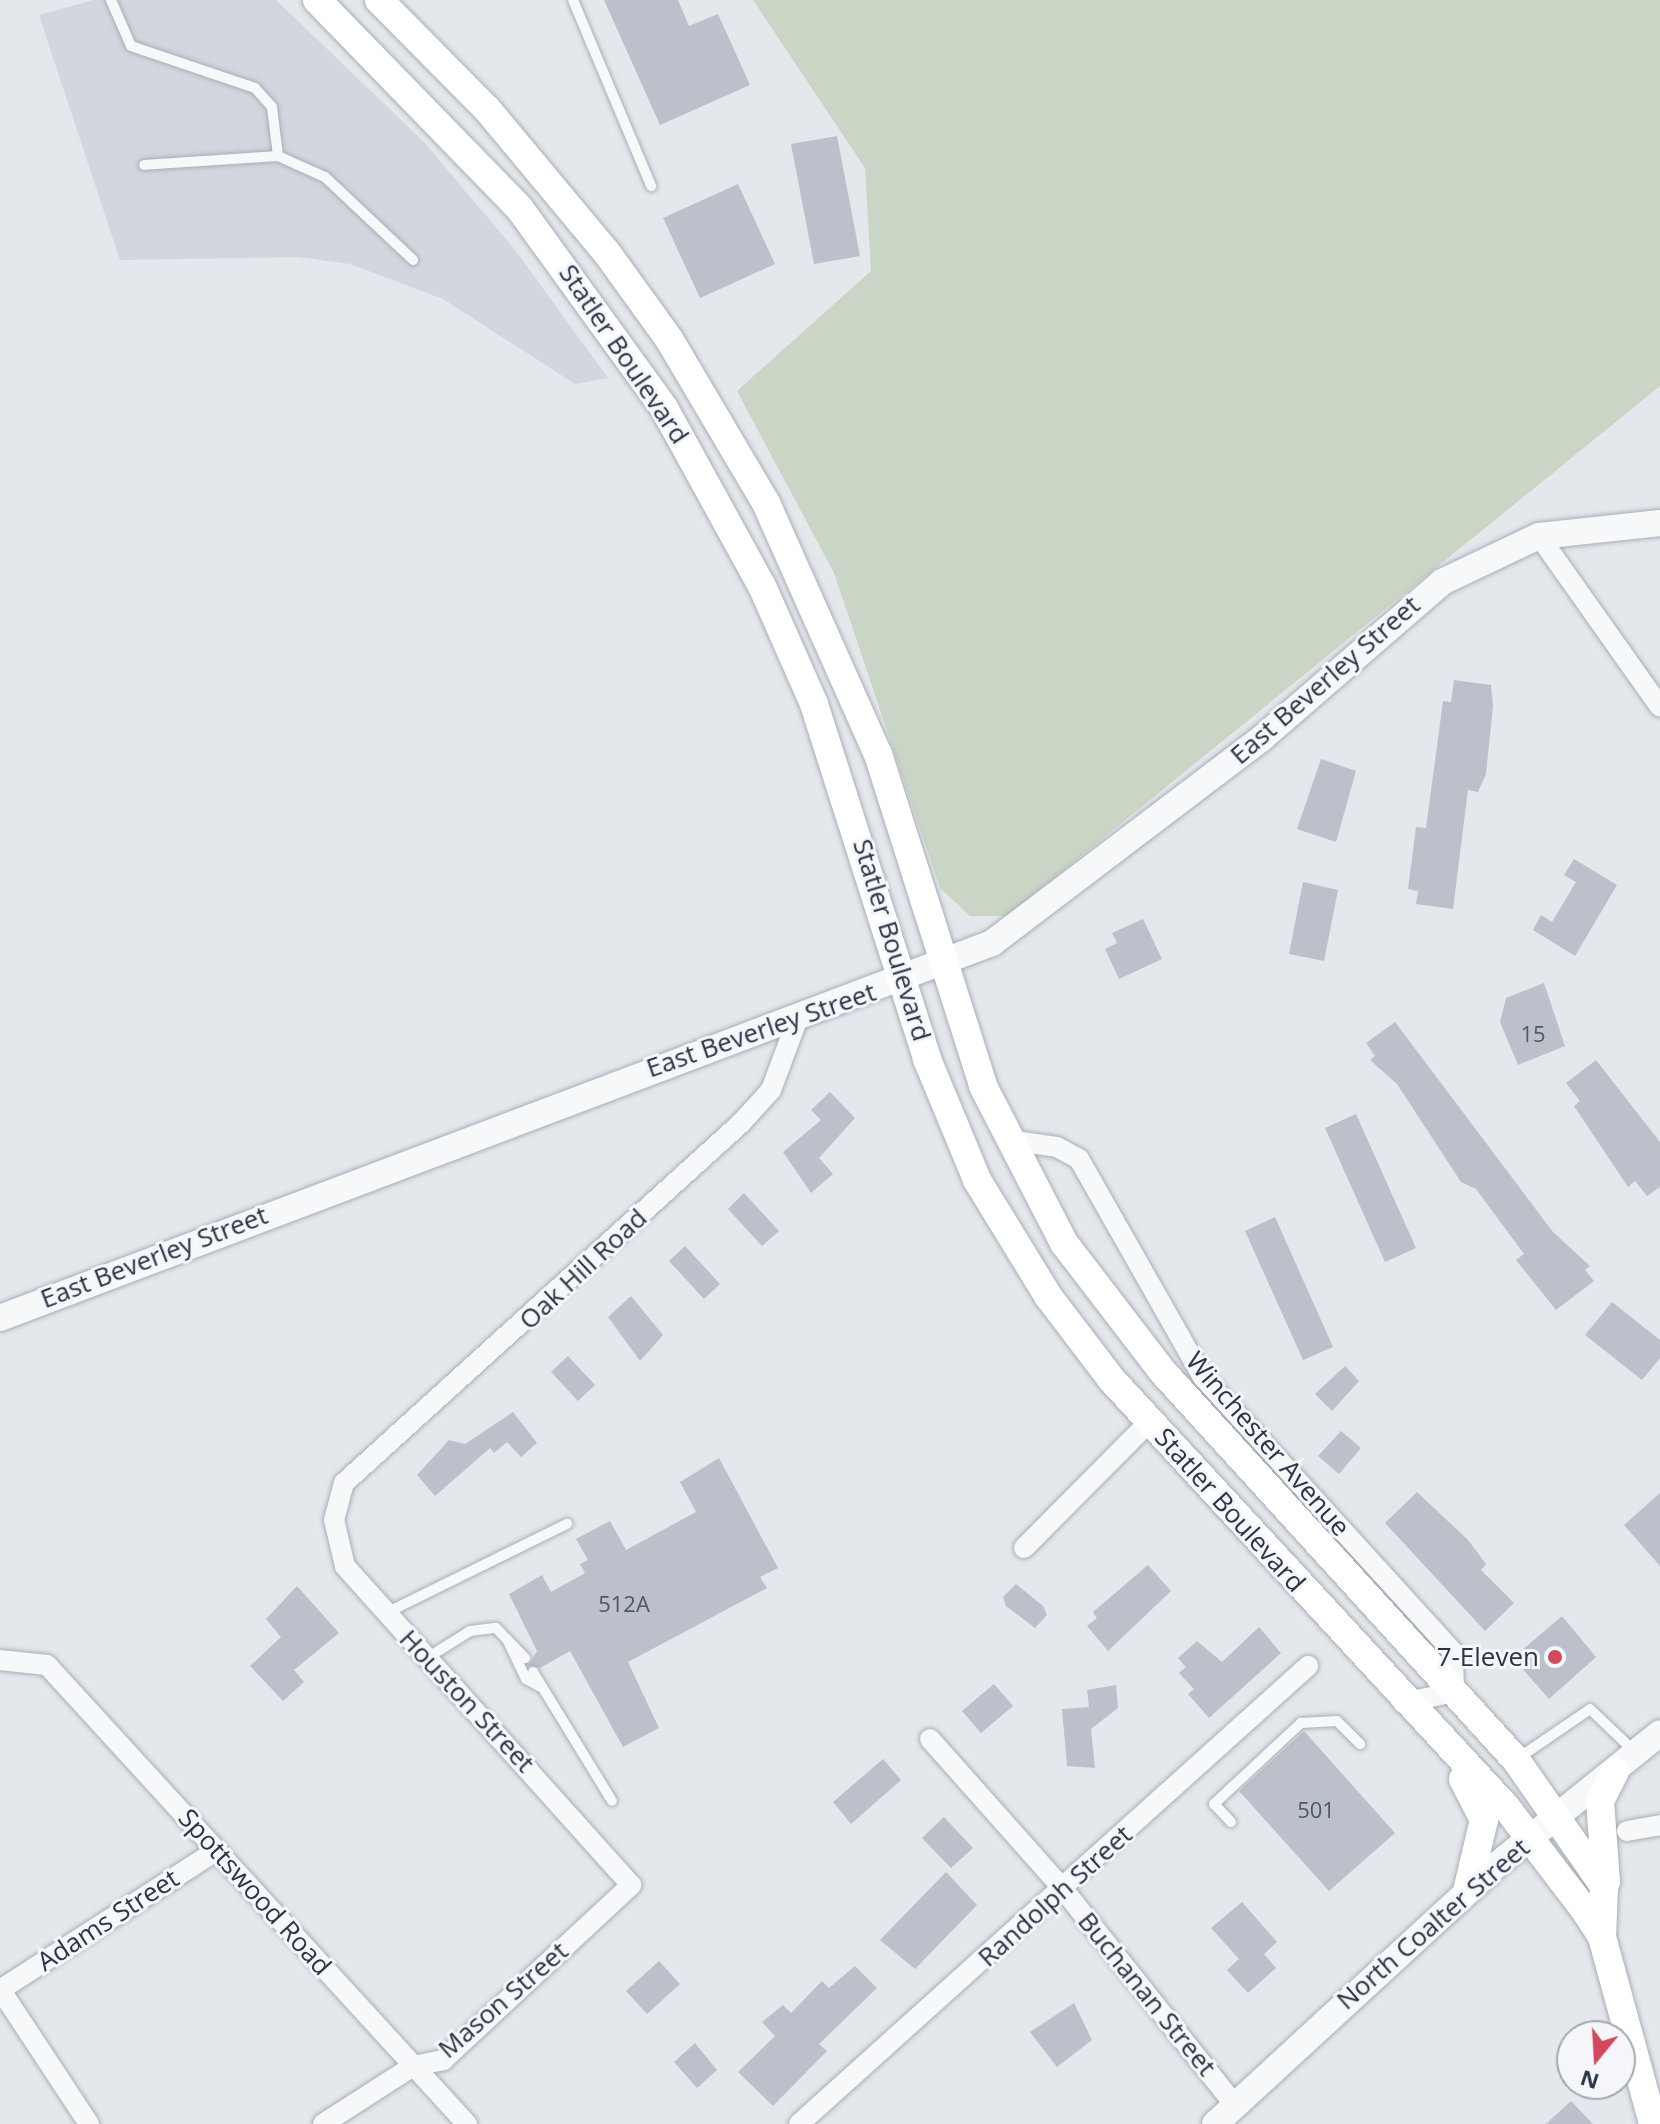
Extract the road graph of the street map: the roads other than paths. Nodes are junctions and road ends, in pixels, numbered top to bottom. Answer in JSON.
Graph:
{"nodes":[{"id":1,"x":111,"y":0,"type":"edge"},
{"id":2,"x":317,"y":0,"type":"edge"},
{"id":3,"x":379,"y":0,"type":"edge"},
{"id":4,"x":573,"y":0,"type":"edge"},
{"id":5,"x":278,"y":156,"type":"junction"},
{"id":6,"x":144,"y":165,"type":"dead end"},
{"id":7,"x":651,"y":186,"type":"dead end"},
{"id":8,"x":413,"y":260,"type":"dead end"},
{"id":9,"x":1660,"y":523,"type":"edge"},
{"id":10,"x":1539,"y":536,"type":"junction"},
{"id":11,"x":1660,"y":707,"type":"edge"},
{"id":12,"x":942,"y":960,"type":"junction"},
{"id":13,"x":902,"y":981,"type":"junction"},
{"id":14,"x":800,"y":1013,"type":"junction"},
{"id":15,"x":1007,"y":1140,"type":"junction"},
{"id":16,"x":0,"y":1318,"type":"edge"},
{"id":17,"x":1150,"y":1421,"type":"junction"},
{"id":18,"x":336,"y":1503,"type":"joint"},
{"id":19,"x":567,"y":1524,"type":"dead end"},
{"id":20,"x":1024,"y":1548,"type":"dead end"},
{"id":21,"x":386,"y":1613,"type":"junction"},
{"id":22,"x":507,"y":1639,"type":"junction"},
{"id":23,"x":427,"y":1658,"type":"junction"},
{"id":24,"x":525,"y":1658,"type":"dead end"},
{"id":25,"x":0,"y":1660,"type":"edge"},
{"id":26,"x":1308,"y":1666,"type":"dead end"},
{"id":27,"x":533,"y":1672,"type":"dead end"},
{"id":28,"x":543,"y":1688,"type":"junction"},
{"id":29,"x":1454,"y":1692,"type":"junction"},
{"id":30,"x":1403,"y":1703,"type":"junction"},
{"id":31,"x":1660,"y":1733,"type":"edge"},
{"id":32,"x":930,"y":1739,"type":"dead end"},
{"id":33,"x":1360,"y":1744,"type":"dead end"},
{"id":34,"x":1516,"y":1760,"type":"junction"},
{"id":35,"x":1626,"y":1762,"type":"junction"},
{"id":36,"x":612,"y":1801,"type":"dead end"},
{"id":37,"x":1557,"y":1817,"type":"junction"},
{"id":38,"x":1231,"y":1822,"type":"dead end"},
{"id":39,"x":1660,"y":1825,"type":"edge"},
{"id":40,"x":1627,"y":1831,"type":"dead end"},
{"id":41,"x":1530,"y":1838,"type":"junction"},
{"id":42,"x":217,"y":1850,"type":"junction"},
{"id":43,"x":631,"y":1885,"type":"joint"},
{"id":44,"x":1063,"y":1889,"type":"junction"},
{"id":45,"x":1467,"y":1891,"type":"junction"},
{"id":46,"x":1609,"y":1898,"type":"junction"},
{"id":47,"x":1602,"y":1937,"type":"junction"},
{"id":48,"x":0,"y":1990,"type":"edge"},
{"id":49,"x":413,"y":2066,"type":"junction"},
{"id":50,"x":1235,"y":2105,"type":"junction"},
{"id":51,"x":89,"y":2124,"type":"edge"},
{"id":52,"x":323,"y":2124,"type":"edge"},
{"id":53,"x":467,"y":2124,"type":"edge"},
{"id":54,"x":799,"y":2124,"type":"edge"},
{"id":55,"x":1215,"y":2124,"type":"edge"},
{"id":56,"x":1653,"y":2124,"type":"edge"}],
"edges":[{"from":1,"to":5,"type":"lane"},
{"from":2,"to":13,"type":"main road","name":"Statler Boulevard"},
{"from":3,"to":12,"type":"main road","name":"Statler Boulevard"},
{"from":4,"to":7,"type":"lane"},
{"from":5,"to":6,"type":"lane"},
{"from":5,"to":8,"type":"lane"},
{"from":9,"to":10,"type":"street","name":"East Beverley Street"},
{"from":10,"to":11,"type":"street"},
{"from":10,"to":12,"type":"street","name":"East Beverley Street"},
{"from":12,"to":13,"type":"street","name":"East Beverley Street"},
{"from":12,"to":15,"type":"main road","name":"Statler Boulevard"},
{"from":13,"to":14,"type":"street","name":"East Beverley Street"},
{"from":13,"to":17,"type":"main road","name":"Statler Boulevard"},
{"from":14,"to":16,"type":"street","name":"East Beverley Street"},
{"from":14,"to":18,"type":"street","name":"Oak Hill Road"},
{"from":15,"to":29,"type":"main road","name":"Statler Boulevard"},
{"from":15,"to":29,"type":"street","name":"Winchester Avenue"},
{"from":17,"to":20,"type":"street"},
{"from":17,"to":30,"type":"main road","name":"Statler Boulevard"},
{"from":18,"to":21,"type":"street","name":"Houston Street"},
{"from":19,"to":21,"type":"lane"},
{"from":21,"to":23,"type":"street","name":"Houston Street"},
{"from":22,"to":23,"type":"lane"},
{"from":22,"to":24,"type":"lane"},
{"from":22,"to":28,"type":"lane"},
{"from":23,"to":43,"type":"street","name":"Houston Street"},
{"from":25,"to":42,"type":"street","name":"Spottswood Road"},
{"from":26,"to":44,"type":"street","name":"Randolph Street"},
{"from":27,"to":28,"type":"lane"},
{"from":28,"to":36,"type":"lane"},
{"from":29,"to":30,"type":"street"},
{"from":29,"to":34,"type":"main road","name":"Statler Boulevard"},
{"from":30,"to":41,"type":"main road","name":"Statler Boulevard"},
{"from":30,"to":45,"type":"main road"},
{"from":31,"to":35,"type":"street","name":"North Coalter Street"},
{"from":32,"to":44,"type":"street","name":"Buchanan Street"},
{"from":33,"to":38,"type":"lane"},
{"from":34,"to":35,"type":"lane"},
{"from":34,"to":37,"type":"main road","name":"Statler Boulevard"},
{"from":35,"to":37,"type":"street","name":"North Coalter Street"},
{"from":35,"to":46,"type":"main road"},
{"from":37,"to":41,"type":"street","name":"North Coalter Street"},
{"from":37,"to":46,"type":"main road","name":"Statler Boulevard"},
{"from":39,"to":40,"type":"street"},
{"from":41,"to":45,"type":"street","name":"North Coalter Street"},
{"from":41,"to":47,"type":"main road","name":"Statler Boulevard"},
{"from":42,"to":48,"type":"street","name":"Adams Street"},
{"from":42,"to":49,"type":"street","name":"Spottswood Road"},
{"from":43,"to":49,"type":"street","name":"Mason Street"},
{"from":44,"to":50,"type":"street","name":"Buchanan Street"},
{"from":44,"to":54,"type":"street","name":"Randolph Street"},
{"from":45,"to":50,"type":"street","name":"North Coalter Street"},
{"from":46,"to":47,"type":"main road"},
{"from":47,"to":56,"type":"main road"},
{"from":48,"to":51,"type":"street"},
{"from":49,"to":52,"type":"street","name":"Mason Street"},
{"from":49,"to":53,"type":"street","name":"Spottswood Road"},
{"from":50,"to":55,"type":"street","name":"North Coalter Street"}]}
